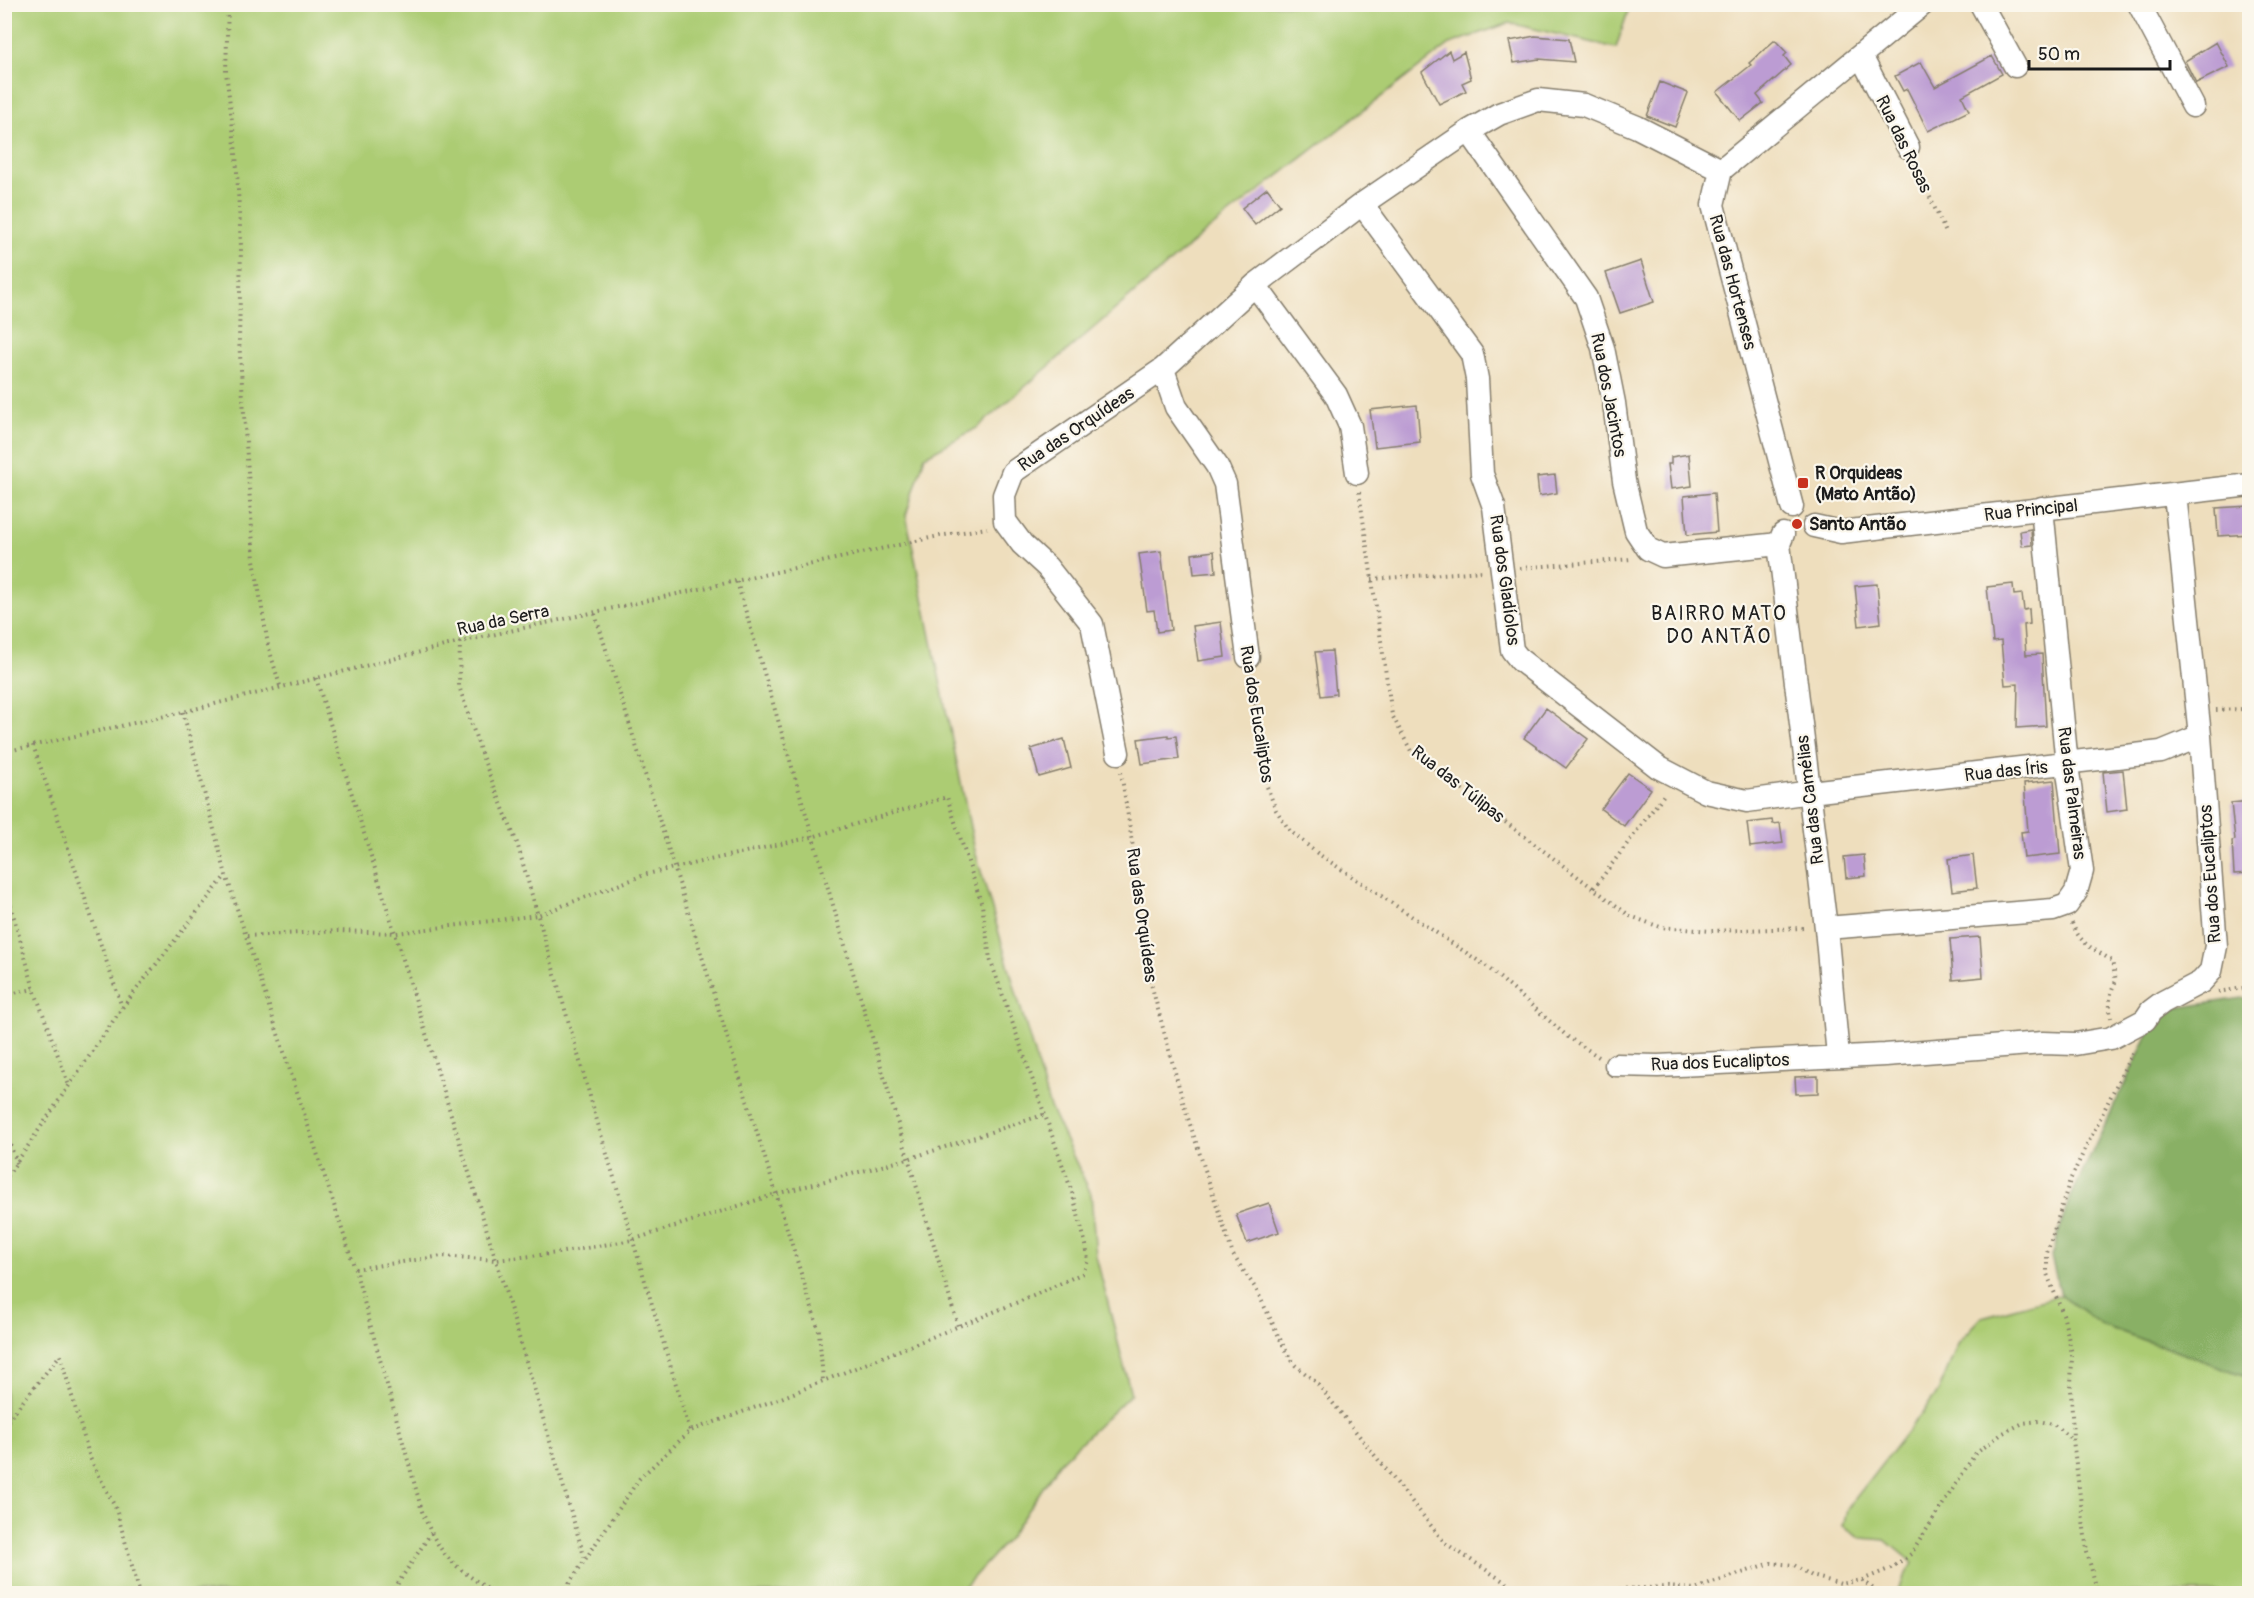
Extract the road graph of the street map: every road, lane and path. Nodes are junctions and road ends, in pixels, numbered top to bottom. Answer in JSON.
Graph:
{"nodes":[{"id":1,"x":228,"y":4,"type":"edge"},
{"id":2,"x":1923,"y":4,"type":"edge"},
{"id":3,"x":1981,"y":4,"type":"edge"},
{"id":4,"x":2139,"y":4,"type":"edge"},
{"id":5,"x":1861,"y":56,"type":"junction"},
{"id":6,"x":2014,"y":66,"type":"dead end"},
{"id":7,"x":2193,"y":106,"type":"dead end"},
{"id":8,"x":1469,"y":131,"type":"junction"},
{"id":9,"x":1908,"y":147,"type":"joint"},
{"id":10,"x":1721,"y":170,"type":"junction"},
{"id":11,"x":1362,"y":204,"type":"junction"},
{"id":12,"x":1946,"y":233,"type":"dead end"},
{"id":13,"x":1255,"y":285,"type":"junction"},
{"id":14,"x":1163,"y":369,"type":"junction"},
{"id":15,"x":1357,"y":473,"type":"joint"},
{"id":16,"x":2250,"y":485,"type":"edge"},
{"id":17,"x":2175,"y":494,"type":"junction"},
{"id":18,"x":1792,"y":507,"type":"junction"},
{"id":19,"x":2042,"y":508,"type":"junction"},
{"id":20,"x":1005,"y":514,"type":"junction"},
{"id":21,"x":1814,"y":526,"type":"junction"},
{"id":22,"x":1781,"y":539,"type":"junction"},
{"id":23,"x":1663,"y":556,"type":"junction"},
{"id":24,"x":1502,"y":570,"type":"junction"},
{"id":25,"x":1372,"y":579,"type":"junction"},
{"id":26,"x":737,"y":582,"type":"junction"},
{"id":27,"x":595,"y":614,"type":"junction"},
{"id":28,"x":460,"y":642,"type":"junction"},
{"id":29,"x":1248,"y":657,"type":"joint"},
{"id":30,"x":316,"y":678,"type":"junction"},
{"id":31,"x":280,"y":686,"type":"junction"},
{"id":32,"x":2197,"y":710,"type":"junction"},
{"id":33,"x":2250,"y":711,"type":"edge"},
{"id":34,"x":183,"y":712,"type":"junction"},
{"id":35,"x":2200,"y":736,"type":"junction"},
{"id":36,"x":33,"y":745,"type":"junction"},
{"id":37,"x":4,"y":752,"type":"edge"},
{"id":38,"x":1118,"y":753,"type":"joint"},
{"id":39,"x":2067,"y":765,"type":"junction"},
{"id":40,"x":1678,"y":777,"type":"junction"},
{"id":41,"x":1810,"y":792,"type":"junction"},
{"id":42,"x":812,"y":837,"type":"junction"},
{"id":43,"x":675,"y":869,"type":"junction"},
{"id":44,"x":226,"y":874,"type":"junction"},
{"id":45,"x":4,"y":882,"type":"edge"},
{"id":46,"x":1594,"y":888,"type":"junction"},
{"id":47,"x":2067,"y":905,"type":"junction"},
{"id":48,"x":538,"y":915,"type":"junction"},
{"id":49,"x":1826,"y":928,"type":"junction"},
{"id":50,"x":396,"y":933,"type":"junction"},
{"id":51,"x":247,"y":936,"type":"junction"},
{"id":52,"x":34,"y":989,"type":"junction"},
{"id":53,"x":4,"y":995,"type":"edge"},
{"id":54,"x":122,"y":1008,"type":"junction"},
{"id":55,"x":2145,"y":1020,"type":"junction"},
{"id":56,"x":2116,"y":1035,"type":"junction"},
{"id":57,"x":1838,"y":1056,"type":"junction"},
{"id":58,"x":1616,"y":1065,"type":"joint"},
{"id":59,"x":69,"y":1086,"type":"junction"},
{"id":60,"x":1043,"y":1115,"type":"junction"},
{"id":61,"x":4,"y":1128,"type":"edge"},
{"id":62,"x":908,"y":1159,"type":"junction"},
{"id":63,"x":17,"y":1163,"type":"junction"},
{"id":64,"x":4,"y":1181,"type":"edge"},
{"id":65,"x":776,"y":1194,"type":"junction"},
{"id":66,"x":632,"y":1240,"type":"junction"},
{"id":67,"x":496,"y":1260,"type":"junction"},
{"id":68,"x":355,"y":1269,"type":"junction"},
{"id":69,"x":958,"y":1326,"type":"junction"},
{"id":70,"x":823,"y":1380,"type":"junction"},
{"id":71,"x":4,"y":1425,"type":"edge"},
{"id":72,"x":690,"y":1431,"type":"junction"},
{"id":73,"x":2073,"y":1440,"type":"junction"},
{"id":74,"x":431,"y":1533,"type":"junction"},
{"id":75,"x":585,"y":1559,"type":"junction"},
{"id":76,"x":1862,"y":1580,"type":"junction"},
{"id":77,"x":140,"y":1593,"type":"edge"},
{"id":78,"x":392,"y":1593,"type":"edge"},
{"id":79,"x":495,"y":1593,"type":"edge"},
{"id":80,"x":562,"y":1593,"type":"edge"},
{"id":81,"x":1523,"y":1593,"type":"edge"},
{"id":82,"x":1602,"y":1593,"type":"edge"},
{"id":83,"x":1880,"y":1593,"type":"edge"},
{"id":84,"x":2098,"y":1593,"type":"edge"}],
"edges":[{"from":1,"to":31,"type":"path"},
{"from":2,"to":5,"type":"street"},
{"from":3,"to":6,"type":"street"},
{"from":4,"to":7,"type":"street"},
{"from":5,"to":9,"type":"street","name":"Rua das Rosas"},
{"from":5,"to":10,"type":"street"},
{"from":8,"to":10,"type":"street","name":"Rua das Orquídeas"},
{"from":8,"to":11,"type":"street","name":"Rua das Orquídeas"},
{"from":8,"to":23,"type":"street","name":"Rua dos Jacintos"},
{"from":9,"to":12,"type":"path","name":"Rua das Rosas"},
{"from":10,"to":18,"type":"street","name":"Rua das Hortenses"},
{"from":11,"to":13,"type":"street","name":"Rua das Orquídeas"},
{"from":11,"to":24,"type":"street","name":"Rua dos Gladíolos"},
{"from":13,"to":14,"type":"street","name":"Rua das Orquídeas"},
{"from":13,"to":15,"type":"street"},
{"from":14,"to":20,"type":"street","name":"Rua das Orquídeas"},
{"from":14,"to":29,"type":"street","name":"Rua dos Eucaliptos"},
{"from":15,"to":25,"type":"path","name":"Rua das Túlipas"},
{"from":16,"to":17,"type":"street","name":"Rua Principal"},
{"from":17,"to":19,"type":"street","name":"Rua Principal"},
{"from":17,"to":32,"type":"street","name":"Rua dos Eucaliptos"},
{"from":18,"to":21,"type":"street"},
{"from":18,"to":22,"type":"street"},
{"from":19,"to":21,"type":"street","name":"Rua Principal"},
{"from":19,"to":39,"type":"street","name":"Rua das Palmeiras"},
{"from":20,"to":26,"type":"path","name":"Rua da Serra"},
{"from":20,"to":38,"type":"street"},
{"from":21,"to":22,"type":"street"},
{"from":22,"to":23,"type":"street"},
{"from":22,"to":41,"type":"street","name":"Rua das Camélias"},
{"from":23,"to":24,"type":"path"},
{"from":24,"to":25,"type":"path"},
{"from":24,"to":40,"type":"street","name":"Rua dos Gladíolos"},
{"from":25,"to":46,"type":"path","name":"Rua das Túlipas"},
{"from":26,"to":27,"type":"path","name":"Rua da Serra"},
{"from":26,"to":42,"type":"path"},
{"from":27,"to":28,"type":"path","name":"Rua da Serra"},
{"from":27,"to":43,"type":"path"},
{"from":28,"to":30,"type":"path","name":"Rua da Serra"},
{"from":28,"to":48,"type":"path"},
{"from":29,"to":58,"type":"path","name":"Rua dos Eucaliptos"},
{"from":30,"to":31,"type":"path","name":"Rua da Serra"},
{"from":30,"to":50,"type":"path"},
{"from":31,"to":34,"type":"path","name":"Rua da Serra"},
{"from":32,"to":33,"type":"path"},
{"from":32,"to":35,"type":"street","name":"Rua dos Eucaliptos"},
{"from":34,"to":36,"type":"path","name":"Rua da Serra"},
{"from":34,"to":44,"type":"path"},
{"from":35,"to":39,"type":"street","name":"Rua das Íris"},
{"from":35,"to":55,"type":"street","name":"Rua dos Eucaliptos"},
{"from":36,"to":37,"type":"path","name":"Rua da Serra"},
{"from":36,"to":54,"type":"path"},
{"from":38,"to":81,"type":"path","name":"Rua das Orquídeas"},
{"from":39,"to":41,"type":"street","name":"Rua das Íris"},
{"from":39,"to":47,"type":"street","name":"Rua das Palmeiras"},
{"from":40,"to":41,"type":"street","name":"Rua dos Gladíolos"},
{"from":40,"to":46,"type":"path"},
{"from":41,"to":49,"type":"street","name":"Rua das Camélias"},
{"from":42,"to":43,"type":"path"},
{"from":42,"to":60,"type":"path"},
{"from":42,"to":62,"type":"path"},
{"from":43,"to":48,"type":"path"},
{"from":43,"to":65,"type":"path"},
{"from":44,"to":51,"type":"path"},
{"from":44,"to":54,"type":"path"},
{"from":45,"to":52,"type":"path"},
{"from":46,"to":49,"type":"path","name":"Rua das Túlipas"},
{"from":47,"to":49,"type":"street"},
{"from":47,"to":56,"type":"path"},
{"from":48,"to":50,"type":"path"},
{"from":48,"to":66,"type":"path"},
{"from":49,"to":57,"type":"street","name":"Rua das Camélias"},
{"from":50,"to":51,"type":"path"},
{"from":50,"to":67,"type":"path"},
{"from":51,"to":68,"type":"path"},
{"from":52,"to":53,"type":"path"},
{"from":52,"to":59,"type":"path"},
{"from":54,"to":59,"type":"path"},
{"from":55,"to":56,"type":"street","name":"Rua dos Eucaliptos"},
{"from":55,"to":73,"type":"path"},
{"from":56,"to":57,"type":"street","name":"Rua dos Eucaliptos"},
{"from":57,"to":58,"type":"street","name":"Rua dos Eucaliptos"},
{"from":59,"to":63,"type":"path"},
{"from":60,"to":62,"type":"path"},
{"from":60,"to":69,"type":"path"},
{"from":61,"to":63,"type":"path"},
{"from":62,"to":65,"type":"path"},
{"from":62,"to":69,"type":"path"},
{"from":63,"to":64,"type":"path"},
{"from":65,"to":66,"type":"path"},
{"from":65,"to":70,"type":"path"},
{"from":66,"to":67,"type":"path"},
{"from":66,"to":72,"type":"path"},
{"from":67,"to":68,"type":"path"},
{"from":67,"to":75,"type":"path"},
{"from":68,"to":74,"type":"path"},
{"from":69,"to":70,"type":"path"},
{"from":70,"to":72,"type":"path"},
{"from":71,"to":77,"type":"path"},
{"from":72,"to":75,"type":"path"},
{"from":73,"to":76,"type":"path"},
{"from":73,"to":84,"type":"path"},
{"from":74,"to":78,"type":"path"},
{"from":74,"to":79,"type":"path"},
{"from":75,"to":80,"type":"path"},
{"from":76,"to":82,"type":"path"},
{"from":76,"to":83,"type":"path"}]}
